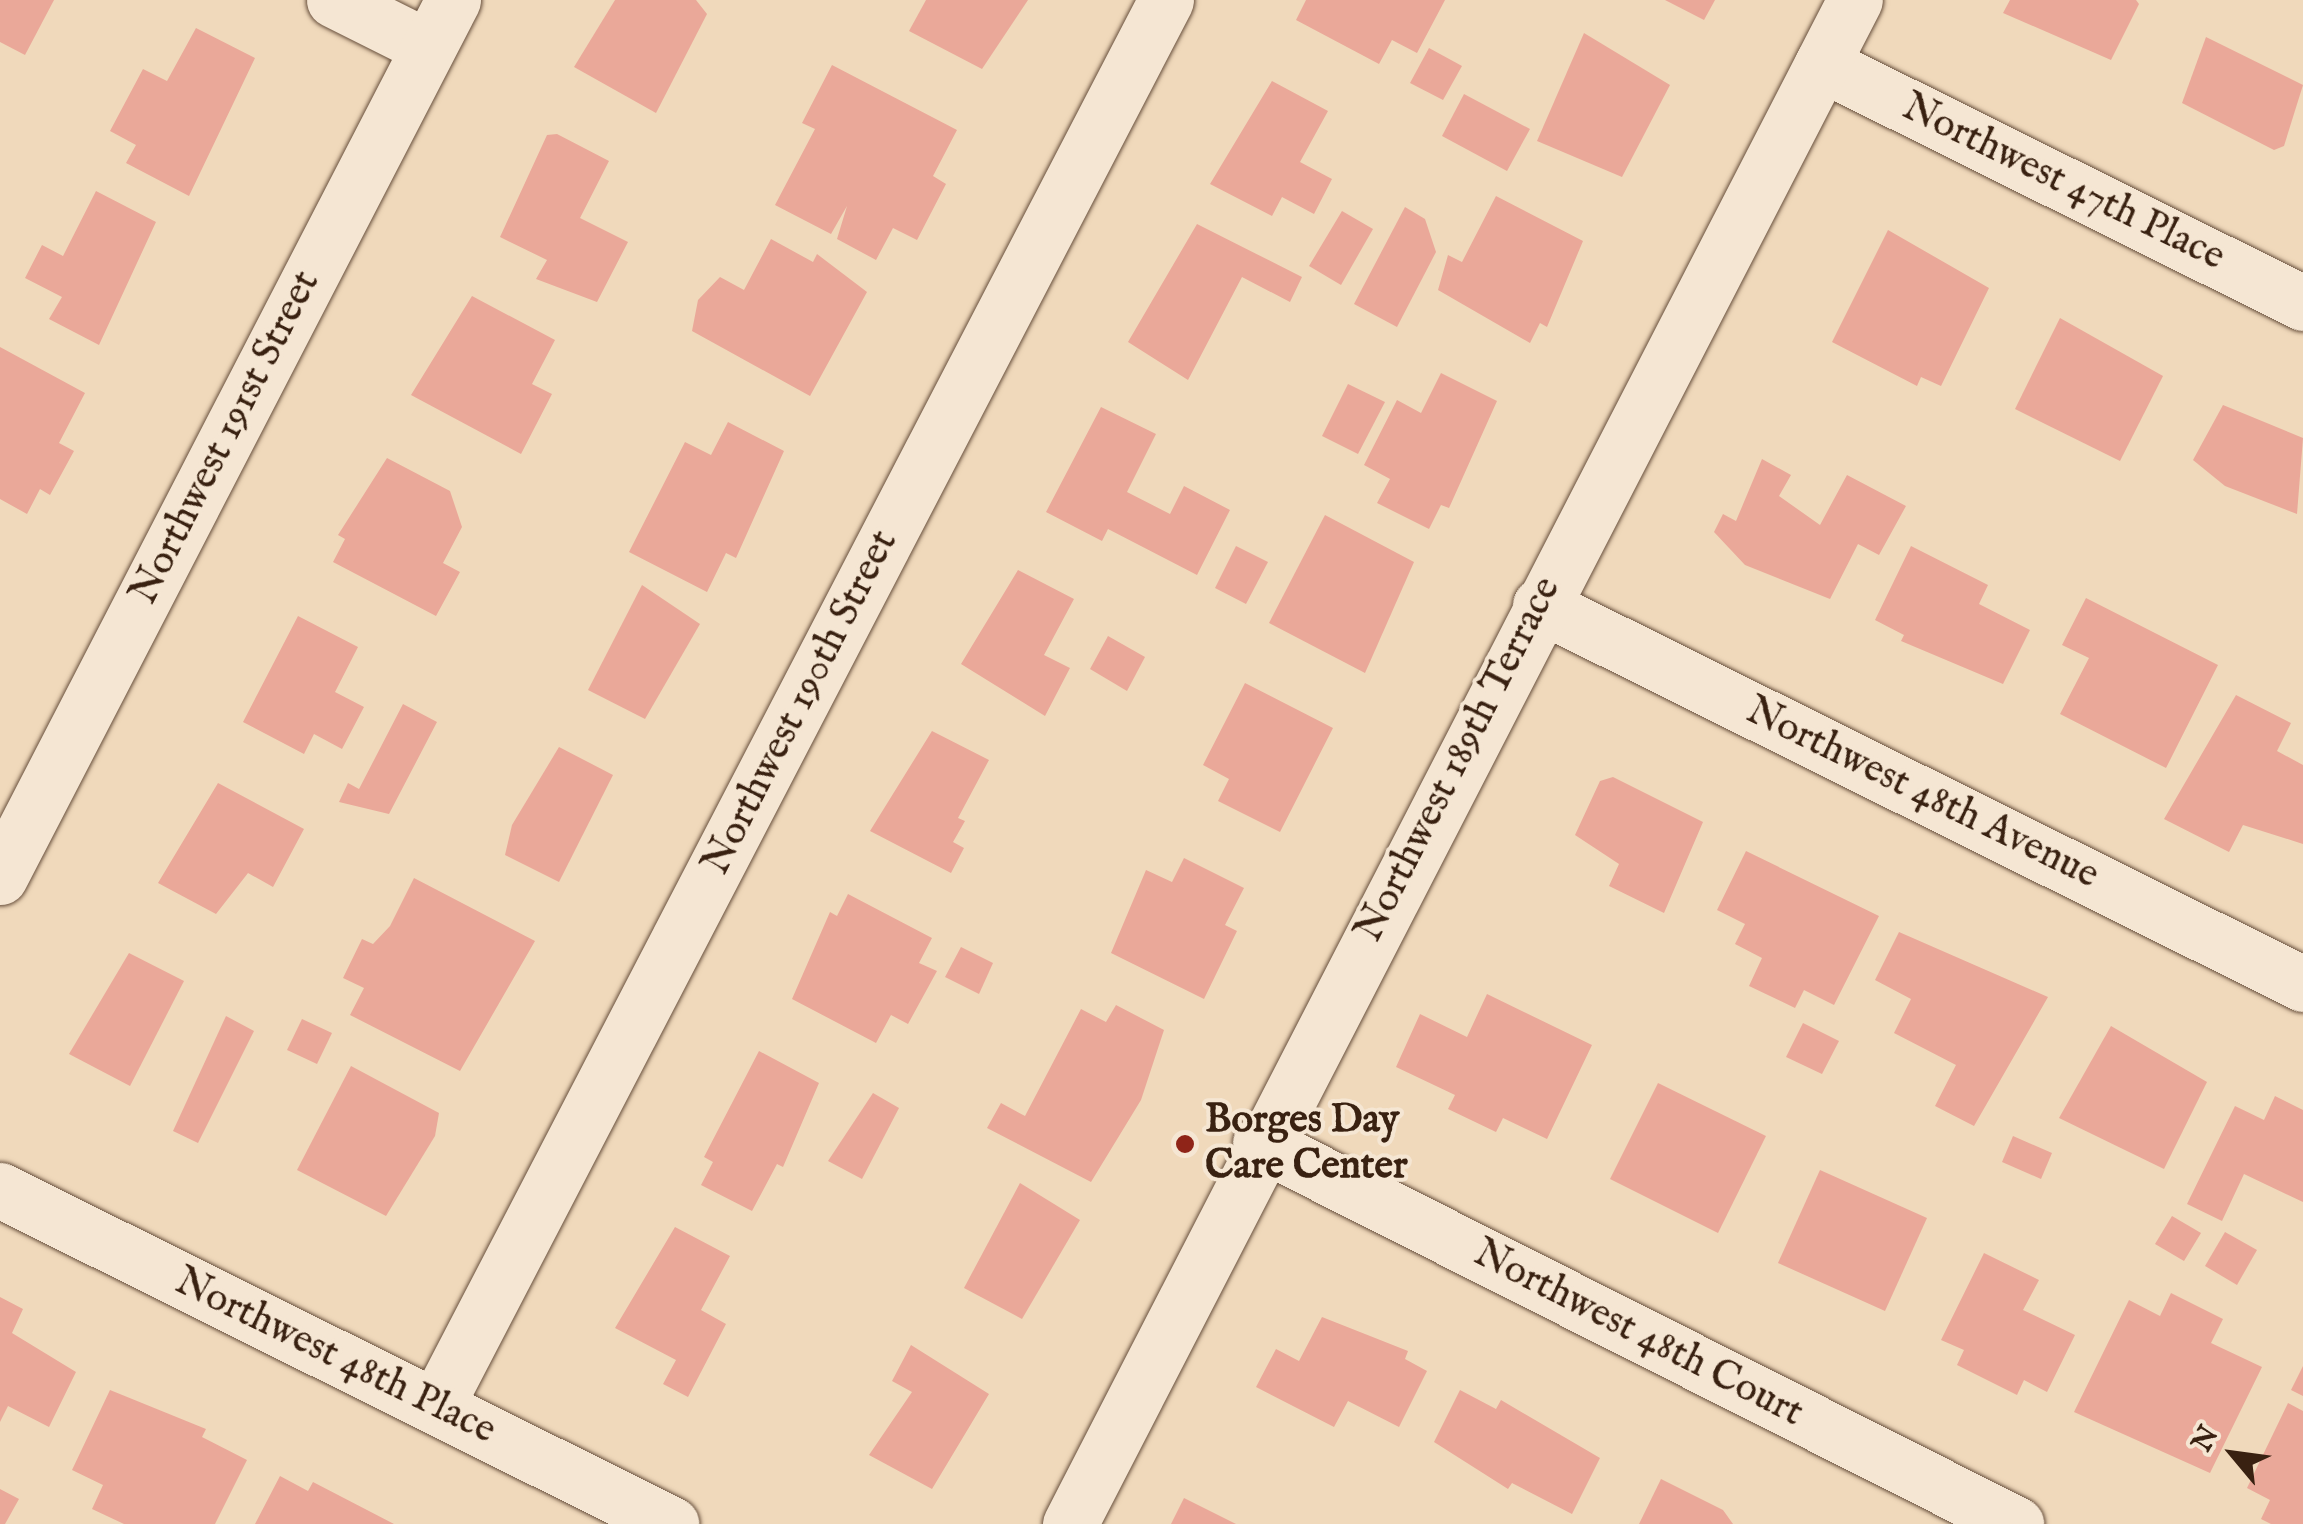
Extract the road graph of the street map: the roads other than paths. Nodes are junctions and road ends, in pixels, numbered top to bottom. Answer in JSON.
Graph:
{"nodes":[{"id":1,"x":334,"y":0,"type":"edge"},
{"id":2,"x":1166,"y":0,"type":"edge"},
{"id":3,"x":1855,"y":0,"type":"edge"},
{"id":4,"x":440,"y":24,"type":"edge"},
{"id":5,"x":1822,"y":64,"type":"junction"},
{"id":6,"x":2303,"y":303,"type":"edge"},
{"id":7,"x":1540,"y":605,"type":"junction"},
{"id":8,"x":0,"y":877,"type":"edge"},
{"id":9,"x":2303,"y":984,"type":"edge"},
{"id":10,"x":1260,"y":1143,"type":"junction"},
{"id":11,"x":0,"y":1190,"type":"edge"},
{"id":12,"x":436,"y":1406,"type":"junction"},
{"id":13,"x":670,"y":1524,"type":"edge"},
{"id":14,"x":1070,"y":1524,"type":"edge"},
{"id":15,"x":2016,"y":1524,"type":"edge"}],
"edges":[{"from":1,"to":4,"type":"street"},
{"from":2,"to":12,"type":"street","name":"Northwest 190th Street"},
{"from":3,"to":5,"type":"street","name":"Northwest 189th Terrace"},
{"from":4,"to":8,"type":"street","name":"Northwest 191st Street"},
{"from":5,"to":6,"type":"street","name":"Northwest 47th Place"},
{"from":5,"to":7,"type":"street","name":"Northwest 189th Terrace"},
{"from":7,"to":9,"type":"street","name":"Northwest 48th Avenue"},
{"from":7,"to":10,"type":"street","name":"Northwest 189th Terrace"},
{"from":10,"to":14,"type":"street","name":"Northwest 189th Terrace"},
{"from":10,"to":15,"type":"street","name":"Northwest 48th Court"},
{"from":11,"to":12,"type":"street","name":"Northwest 48th Place"},
{"from":12,"to":13,"type":"street","name":"Northwest 48th Place"}]}
